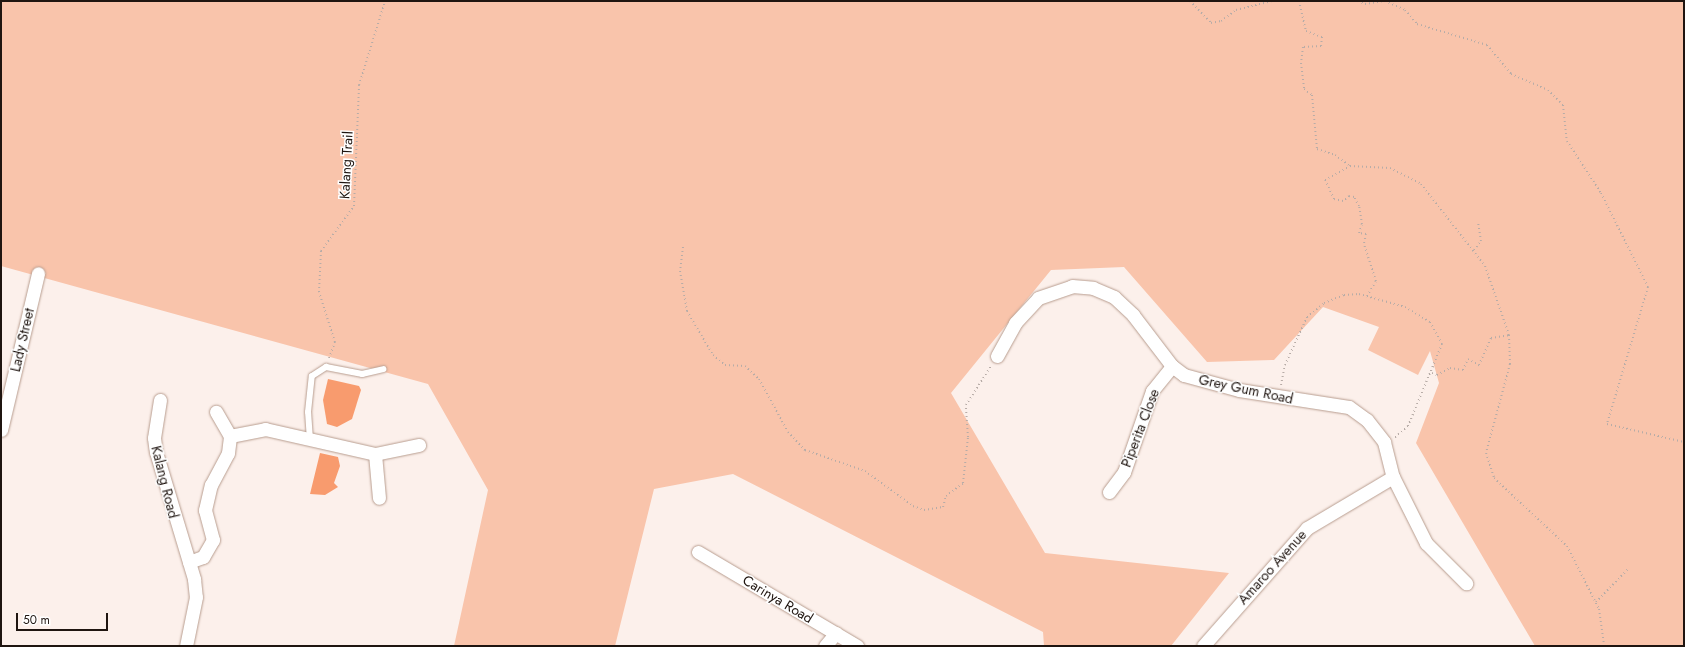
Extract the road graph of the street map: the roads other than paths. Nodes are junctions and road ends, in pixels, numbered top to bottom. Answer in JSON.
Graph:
{"nodes":[{"id":1,"x":38,"y":273,"type":"dead end"},
{"id":2,"x":997,"y":356,"type":"road end"},
{"id":3,"x":1172,"y":366,"type":"junction"},
{"id":4,"x":383,"y":370,"type":"dead end"},
{"id":5,"x":160,"y":400,"type":"dead end"},
{"id":6,"x":216,"y":412,"type":"dead end"},
{"id":7,"x":1,"y":430,"type":"edge"},
{"id":8,"x":230,"y":436,"type":"junction"},
{"id":9,"x":310,"y":440,"type":"junction"},
{"id":10,"x":419,"y":445,"type":"dead end"},
{"id":11,"x":376,"y":454,"type":"junction"},
{"id":12,"x":1393,"y":478,"type":"junction"},
{"id":13,"x":1109,"y":492,"type":"dead end"},
{"id":14,"x":379,"y":498,"type":"dead end"},
{"id":15,"x":698,"y":552,"type":"dead end"},
{"id":16,"x":189,"y":562,"type":"junction"},
{"id":17,"x":1466,"y":583,"type":"dead end"},
{"id":18,"x":836,"y":633,"type":"junction"},
{"id":19,"x":186,"y":646,"type":"edge"},
{"id":20,"x":825,"y":646,"type":"edge"},
{"id":21,"x":857,"y":646,"type":"edge"},
{"id":22,"x":1203,"y":646,"type":"edge"}],
"edges":[{"from":1,"to":7,"type":"street","name":"Lady Street"},
{"from":2,"to":3,"type":"street","name":"Grey Gum Road"},
{"from":3,"to":12,"type":"street","name":"Grey Gum Road"},
{"from":3,"to":13,"type":"street","name":"Piperita Close"},
{"from":4,"to":9,"type":"lane"},
{"from":5,"to":16,"type":"street","name":"Kalang Road"},
{"from":6,"to":8,"type":"street"},
{"from":8,"to":9,"type":"street"},
{"from":8,"to":16,"type":"street"},
{"from":9,"to":11,"type":"street"},
{"from":10,"to":11,"type":"street"},
{"from":11,"to":14,"type":"street"},
{"from":12,"to":17,"type":"street","name":"Grey Gum Road"},
{"from":12,"to":22,"type":"street","name":"Amaroo Avenue"},
{"from":15,"to":18,"type":"street","name":"Carinya Road"},
{"from":16,"to":19,"type":"street","name":"Kalang Road"},
{"from":18,"to":20,"type":"street"},
{"from":18,"to":21,"type":"street","name":"Carinya Road"}]}
